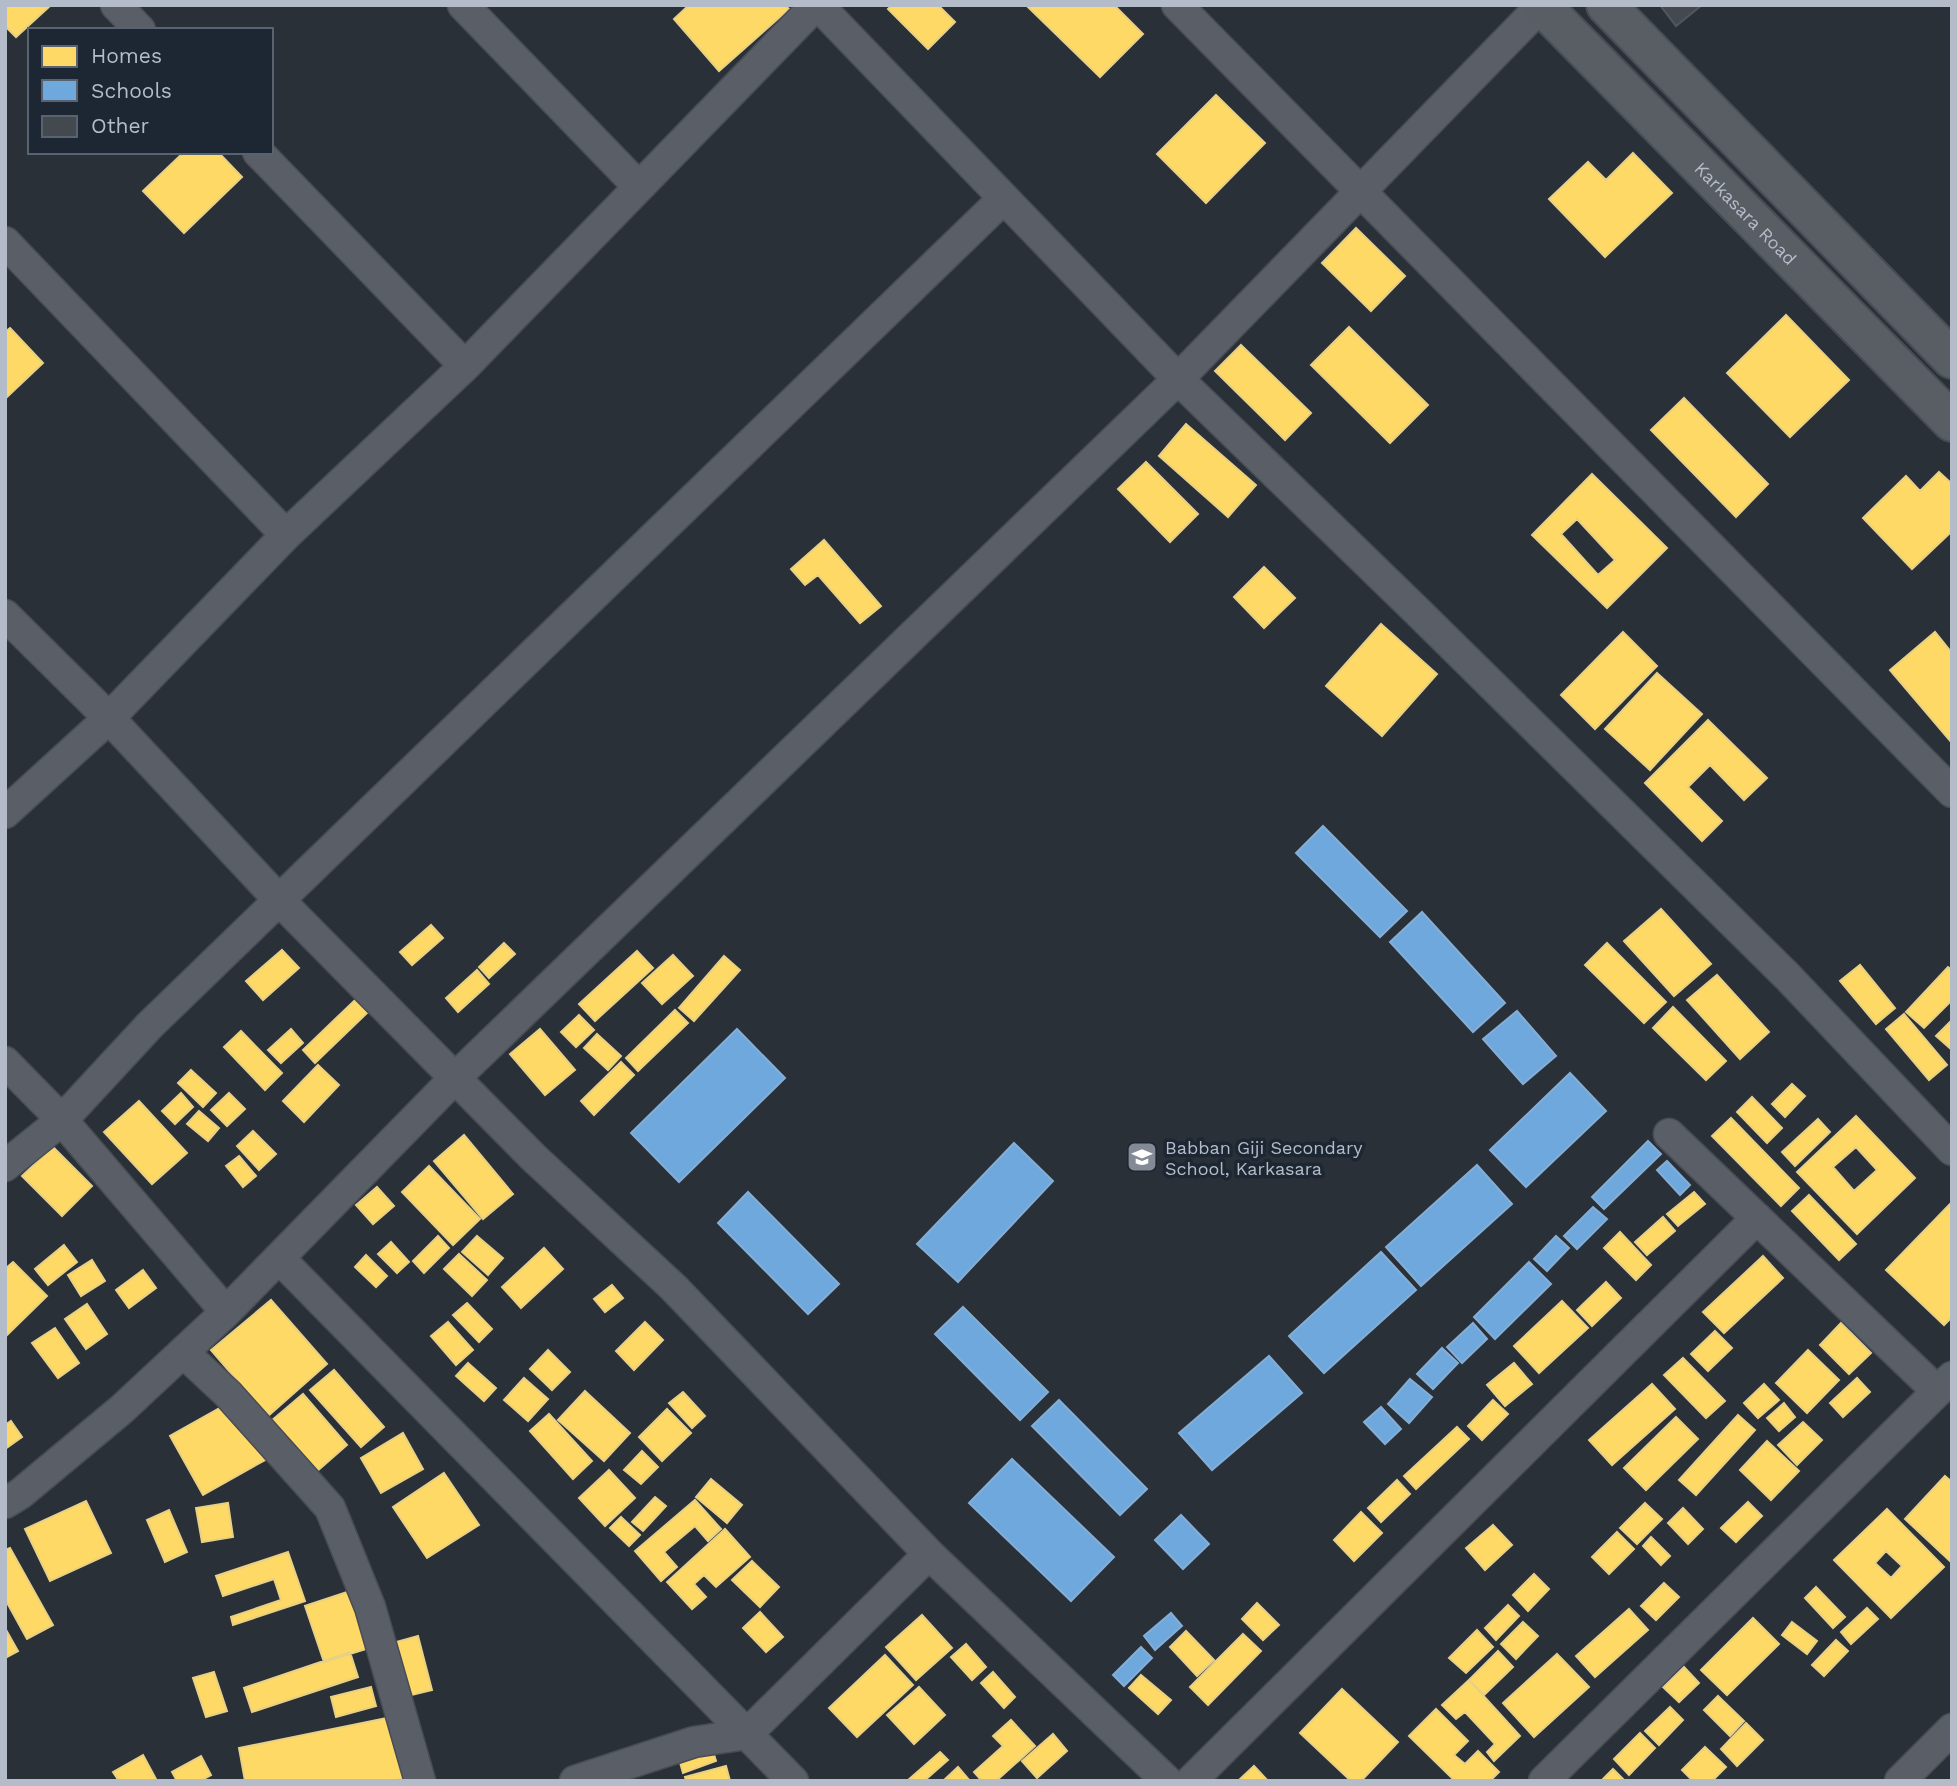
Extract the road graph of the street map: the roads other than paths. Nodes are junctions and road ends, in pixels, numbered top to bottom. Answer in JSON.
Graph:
{"nodes":[{"id":1,"x":116,"y":5,"type":"edge"},
{"id":2,"x":463,"y":5,"type":"edge"},
{"id":3,"x":817,"y":5,"type":"edge"},
{"id":4,"x":1177,"y":5,"type":"edge"},
{"id":5,"x":1606,"y":5,"type":"edge"},
{"id":6,"x":1541,"y":6,"type":"edge"},
{"id":7,"x":138,"y":28,"type":"edge"},
{"id":8,"x":260,"y":154,"type":"edge"},
{"id":9,"x":639,"y":187,"type":"junction"},
{"id":10,"x":1362,"y":193,"type":"junction"},
{"id":11,"x":1003,"y":199,"type":"junction"},
{"id":12,"x":5,"y":242,"type":"edge"},
{"id":13,"x":1952,"y":359,"type":"edge"},
{"id":14,"x":465,"y":366,"type":"junction"},
{"id":15,"x":1178,"y":379,"type":"junction"},
{"id":16,"x":1952,"y":422,"type":"edge"},
{"id":17,"x":286,"y":535,"type":"junction"},
{"id":18,"x":5,"y":615,"type":"edge"},
{"id":19,"x":109,"y":718,"type":"junction"},
{"id":20,"x":1952,"y":792,"type":"edge"},
{"id":21,"x":5,"y":813,"type":"edge"},
{"id":22,"x":279,"y":900,"type":"junction"},
{"id":23,"x":5,"y":1062,"type":"edge"},
{"id":24,"x":455,"y":1078,"type":"junction"},
{"id":25,"x":62,"y":1120,"type":"junction"},
{"id":26,"x":1669,"y":1134,"type":"dead end"},
{"id":27,"x":1952,"y":1150,"type":"edge"},
{"id":28,"x":5,"y":1166,"type":"edge"},
{"id":29,"x":1757,"y":1218,"type":"junction"},
{"id":30,"x":279,"y":1258,"type":"junction"},
{"id":31,"x":226,"y":1312,"type":"junction"},
{"id":32,"x":183,"y":1352,"type":"junction"},
{"id":33,"x":1944,"y":1384,"type":"edge"},
{"id":34,"x":5,"y":1503,"type":"edge"},
{"id":35,"x":929,"y":1555,"type":"junction"},
{"id":36,"x":1952,"y":1729,"type":"edge"},
{"id":37,"x":747,"y":1734,"type":"junction"},
{"id":38,"x":635,"y":1772,"type":"edge"},
{"id":39,"x":420,"y":1781,"type":"edge"},
{"id":40,"x":575,"y":1781,"type":"edge"},
{"id":41,"x":793,"y":1781,"type":"edge"},
{"id":42,"x":1167,"y":1781,"type":"edge"},
{"id":43,"x":1191,"y":1781,"type":"edge"},
{"id":44,"x":1544,"y":1781,"type":"edge"},
{"id":45,"x":1900,"y":1781,"type":"edge"}],
"edges":[{"from":1,"to":7,"type":"street"},
{"from":2,"to":9,"type":"street"},
{"from":3,"to":9,"type":"street"},
{"from":3,"to":11,"type":"street"},
{"from":4,"to":10,"type":"street"},
{"from":5,"to":13,"type":"main road"},
{"from":6,"to":10,"type":"street"},
{"from":6,"to":16,"type":"main road","name":"Karkasara Road"},
{"from":8,"to":14,"type":"street"},
{"from":9,"to":14,"type":"street"},
{"from":10,"to":15,"type":"street"},
{"from":10,"to":20,"type":"street"},
{"from":11,"to":15,"type":"street"},
{"from":11,"to":22,"type":"street"},
{"from":12,"to":17,"type":"street"},
{"from":14,"to":17,"type":"street"},
{"from":15,"to":24,"type":"street"},
{"from":15,"to":27,"type":"street"},
{"from":17,"to":19,"type":"street"},
{"from":18,"to":19,"type":"street"},
{"from":19,"to":21,"type":"street"},
{"from":19,"to":22,"type":"street"},
{"from":22,"to":24,"type":"street"},
{"from":22,"to":25,"type":"street"},
{"from":23,"to":25,"type":"street"},
{"from":24,"to":30,"type":"street"},
{"from":24,"to":35,"type":"street"},
{"from":25,"to":28,"type":"street"},
{"from":25,"to":31,"type":"street"},
{"from":26,"to":29,"type":"street"},
{"from":29,"to":33,"type":"street"},
{"from":29,"to":43,"type":"street"},
{"from":30,"to":31,"type":"street"},
{"from":30,"to":37,"type":"street"},
{"from":31,"to":32,"type":"street"},
{"from":32,"to":34,"type":"street"},
{"from":32,"to":39,"type":"street"},
{"from":33,"to":44,"type":"street"},
{"from":35,"to":37,"type":"street"},
{"from":35,"to":42,"type":"street"},
{"from":36,"to":45,"type":"street"},
{"from":37,"to":38,"type":"street"},
{"from":37,"to":41,"type":"street"},
{"from":38,"to":40,"type":"street"}]}
